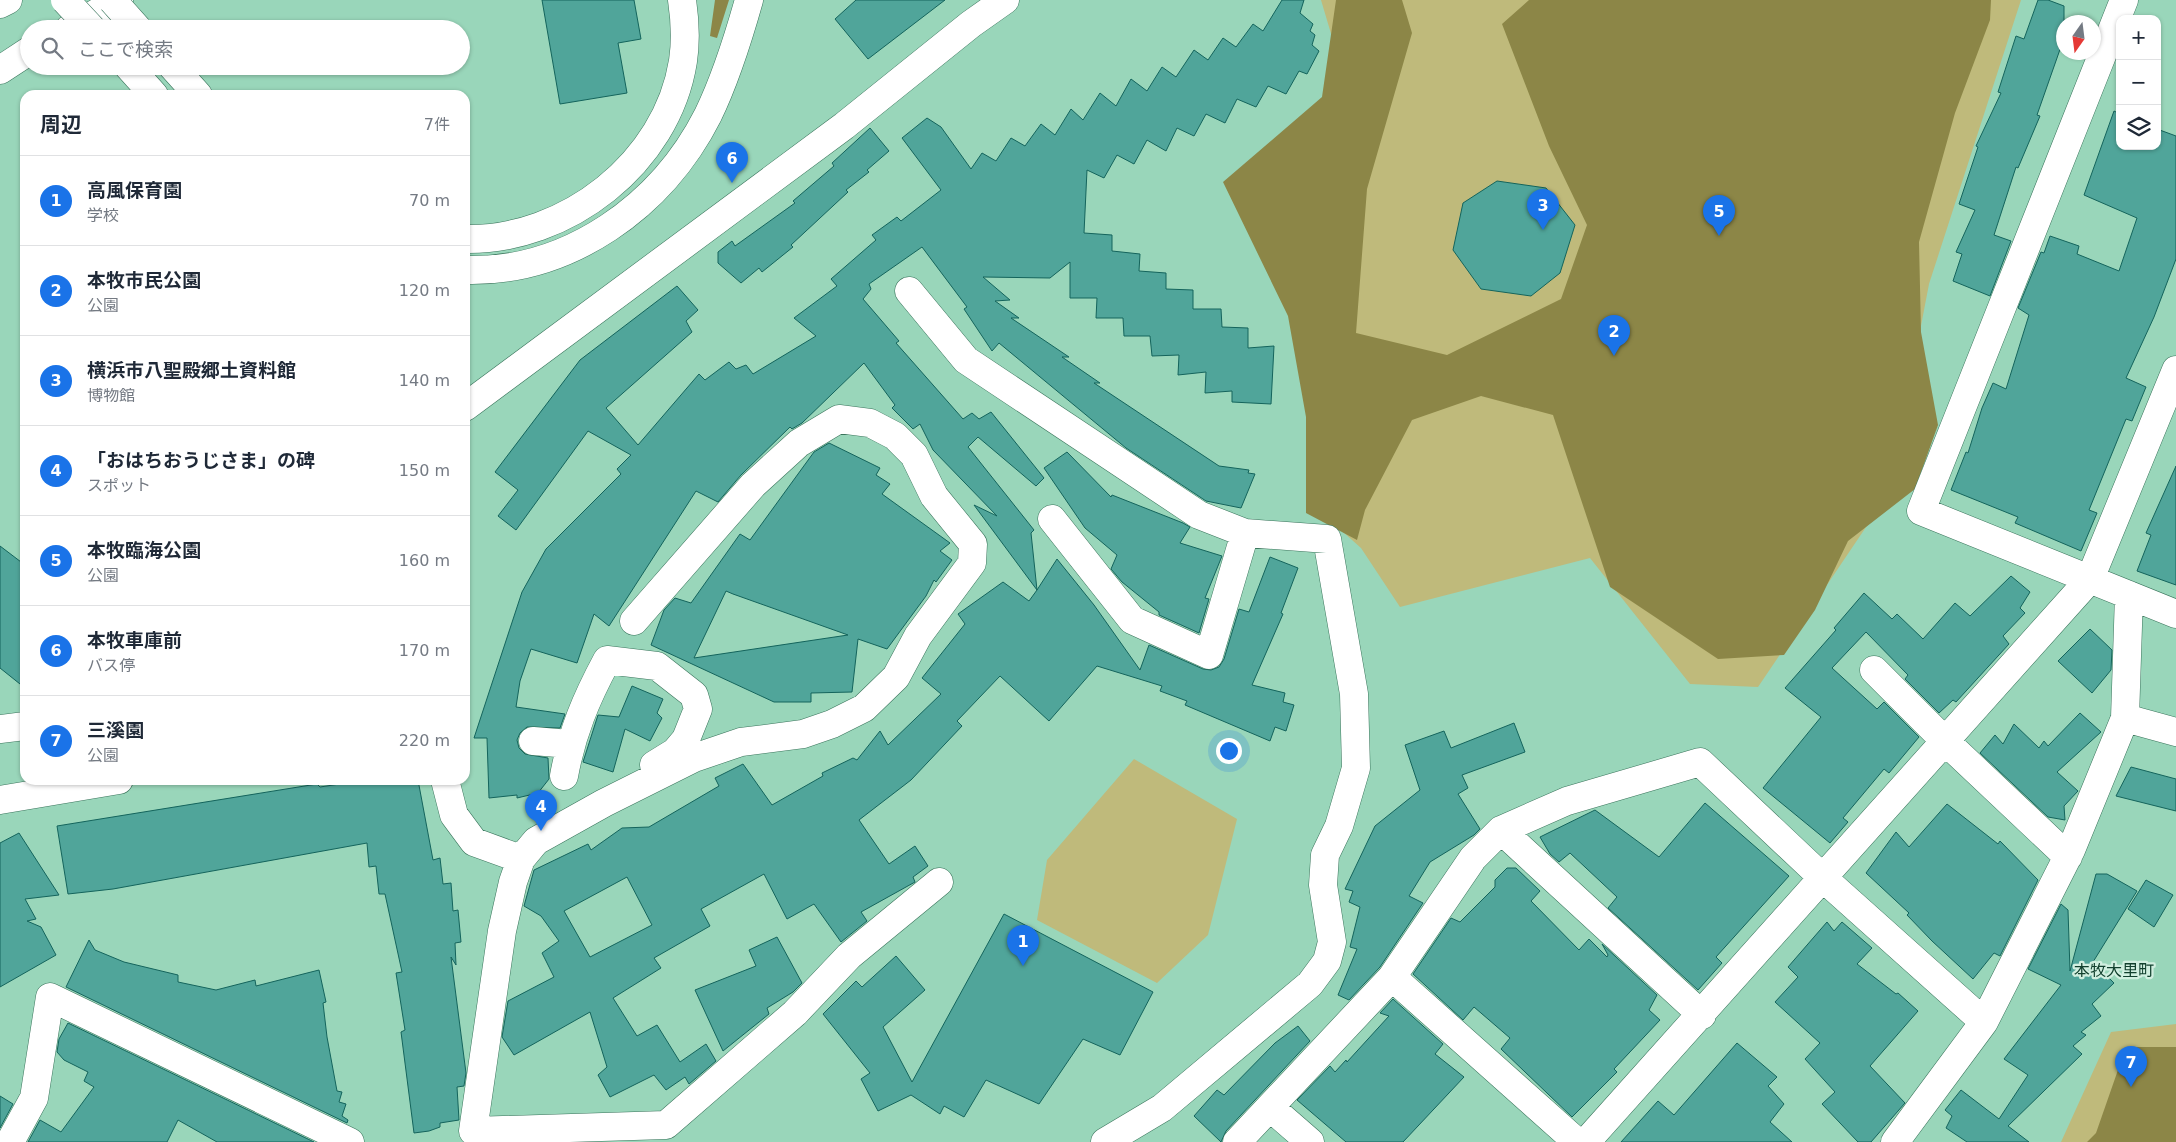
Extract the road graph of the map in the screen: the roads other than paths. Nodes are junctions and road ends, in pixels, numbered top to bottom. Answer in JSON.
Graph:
{"nodes":[{"id":1,"x":8,"y":0,"type":"edge"},
{"id":2,"x":65,"y":0,"type":"edge"},
{"id":3,"x":112,"y":0,"type":"edge"},
{"id":4,"x":119,"y":0,"type":"edge"},
{"id":5,"x":682,"y":0,"type":"edge"},
{"id":6,"x":749,"y":0,"type":"edge"},
{"id":7,"x":1005,"y":0,"type":"edge"},
{"id":8,"x":2124,"y":0,"type":"edge"},
{"id":9,"x":0,"y":4,"type":"edge"},
{"id":10,"x":84,"y":20,"type":"edge"},
{"id":11,"x":85,"y":20,"type":"edge"},
{"id":12,"x":130,"y":20,"type":"edge"},
{"id":13,"x":20,"y":57,"type":"edge"},
{"id":14,"x":0,"y":70,"type":"edge"},
{"id":15,"x":136,"y":75,"type":"edge"},
{"id":16,"x":180,"y":75,"type":"edge"},
{"id":17,"x":150,"y":90,"type":"edge"},
{"id":18,"x":194,"y":90,"type":"edge"},
{"id":19,"x":470,"y":239,"type":"edge"},
{"id":20,"x":470,"y":270,"type":"edge"},
{"id":21,"x":909,"y":291,"type":"dead end"},
{"id":22,"x":2176,"y":370,"type":"edge"},
{"id":23,"x":470,"y":403,"type":"edge"},
{"id":24,"x":1052,"y":519,"type":"dead end"},
{"id":25,"x":1245,"y":533,"type":"junction"},
{"id":26,"x":2090,"y":579,"type":"junction"},
{"id":27,"x":2129,"y":595,"type":"junction"},
{"id":28,"x":2176,"y":614,"type":"edge"},
{"id":29,"x":634,"y":621,"type":"dead end"},
{"id":30,"x":1874,"y":670,"type":"dead end"},
{"id":31,"x":2126,"y":718,"type":"junction"},
{"id":32,"x":20,"y":727,"type":"edge"},
{"id":33,"x":0,"y":729,"type":"edge"},
{"id":34,"x":2176,"y":732,"type":"edge"},
{"id":35,"x":533,"y":741,"type":"dead end"},
{"id":36,"x":1945,"y":741,"type":"junction"},
{"id":37,"x":570,"y":744,"type":"junction"},
{"id":38,"x":564,"y":776,"type":"dead end"},
{"id":39,"x":89,"y":785,"type":"edge"},
{"id":40,"x":446,"y":785,"type":"edge"},
{"id":41,"x":0,"y":800,"type":"edge"},
{"id":42,"x":592,"y":809,"type":"junction"},
{"id":43,"x":1501,"y":830,"type":"junction"},
{"id":44,"x":2068,"y":857,"type":"junction"},
{"id":45,"x":521,"y":859,"type":"junction"},
{"id":46,"x":1823,"y":878,"type":"junction"},
{"id":47,"x":938,"y":882,"type":"dead end"},
{"id":48,"x":1392,"y":977,"type":"junction"},
{"id":49,"x":1702,"y":1015,"type":"junction"},
{"id":50,"x":1984,"y":1022,"type":"junction"},
{"id":51,"x":1272,"y":1108,"type":"junction"},
{"id":52,"x":469,"y":1138,"type":"edge"},
{"id":53,"x":10,"y":1142,"type":"edge"},
{"id":54,"x":350,"y":1142,"type":"edge"},
{"id":55,"x":1105,"y":1142,"type":"edge"},
{"id":56,"x":1237,"y":1142,"type":"edge"},
{"id":57,"x":1310,"y":1142,"type":"edge"},
{"id":58,"x":1577,"y":1142,"type":"edge"},
{"id":59,"x":1586,"y":1142,"type":"edge"},
{"id":60,"x":1895,"y":1142,"type":"edge"}],
"edges":[{"from":1,"to":9,"type":"main road"},
{"from":2,"to":10,"type":"main road","bridge":true},
{"from":3,"to":12,"type":"main road","bridge":true},
{"from":4,"to":11,"type":"main road"},
{"from":5,"to":19,"type":"main road"},
{"from":6,"to":20,"type":"main road"},
{"from":7,"to":23,"type":"main road"},
{"from":8,"to":26,"type":"main road"},
{"from":13,"to":14,"type":"main road"},
{"from":15,"to":17,"type":"main road"},
{"from":16,"to":18,"type":"main road"},
{"from":21,"to":25,"type":"main road"},
{"from":22,"to":26,"type":"main road"},
{"from":24,"to":25,"type":"main road"},
{"from":25,"to":55,"type":"main road"},
{"from":26,"to":27,"type":"main road"},
{"from":26,"to":36,"type":"main road"},
{"from":27,"to":28,"type":"main road"},
{"from":27,"to":31,"type":"main road"},
{"from":29,"to":42,"type":"main road"},
{"from":30,"to":36,"type":"main road"},
{"from":31,"to":34,"type":"main road"},
{"from":31,"to":44,"type":"main road"},
{"from":32,"to":33,"type":"main road"},
{"from":35,"to":37,"type":"main road"},
{"from":36,"to":44,"type":"main road"},
{"from":36,"to":46,"type":"main road"},
{"from":37,"to":38,"type":"main road"},
{"from":37,"to":42,"type":"main road"},
{"from":39,"to":41,"type":"main road"},
{"from":40,"to":45,"type":"main road"},
{"from":42,"to":45,"type":"main road"},
{"from":43,"to":46,"type":"main road"},
{"from":43,"to":48,"type":"main road"},
{"from":43,"to":49,"type":"main road"},
{"from":44,"to":50,"type":"main road"},
{"from":45,"to":52,"type":"main road"},
{"from":46,"to":49,"type":"main road"},
{"from":46,"to":50,"type":"main road"},
{"from":47,"to":52,"type":"main road"},
{"from":48,"to":51,"type":"main road"},
{"from":48,"to":58,"type":"main road"},
{"from":49,"to":59,"type":"main road"},
{"from":50,"to":60,"type":"main road"},
{"from":51,"to":56,"type":"main road"},
{"from":51,"to":57,"type":"main road"},
{"from":53,"to":54,"type":"main road"}]}
